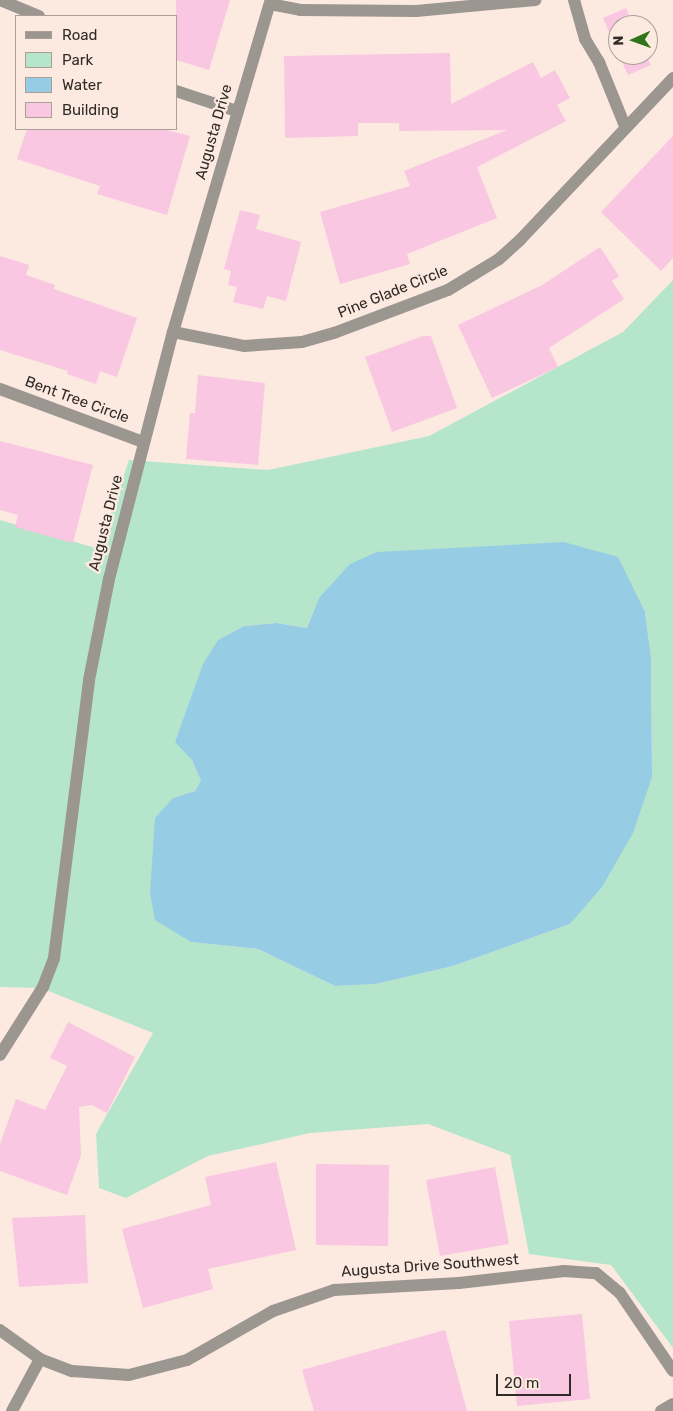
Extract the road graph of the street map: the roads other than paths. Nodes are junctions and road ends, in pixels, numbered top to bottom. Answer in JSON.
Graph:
{"nodes":[{"id":1,"x":0,"y":0,"type":"edge"},
{"id":2,"x":535,"y":0,"type":"edge"},
{"id":3,"x":574,"y":0,"type":"edge"},
{"id":4,"x":271,"y":2,"type":"edge"},
{"id":5,"x":37,"y":15,"type":"edge"},
{"id":6,"x":673,"y":78,"type":"edge"},
{"id":7,"x":178,"y":92,"type":"edge"},
{"id":8,"x":237,"y":111,"type":"junction"},
{"id":9,"x":624,"y":126,"type":"junction"},
{"id":10,"x":173,"y":332,"type":"junction"},
{"id":11,"x":0,"y":389,"type":"edge"},
{"id":12,"x":143,"y":442,"type":"junction"},
{"id":13,"x":0,"y":1055,"type":"edge"},
{"id":14,"x":0,"y":1330,"type":"edge"},
{"id":15,"x":40,"y":1359,"type":"junction"},
{"id":16,"x":673,"y":1372,"type":"edge"},
{"id":17,"x":673,"y":1404,"type":"edge"},
{"id":18,"x":12,"y":1411,"type":"edge"},
{"id":19,"x":661,"y":1411,"type":"edge"}],
"edges":[{"from":1,"to":5,"type":"street"},
{"from":2,"to":4,"type":"street"},
{"from":3,"to":9,"type":"street"},
{"from":4,"to":8,"type":"street","name":"Augusta Drive"},
{"from":6,"to":9,"type":"street","name":"Pine Glade Circle"},
{"from":7,"to":8,"type":"street"},
{"from":8,"to":10,"type":"street","name":"Augusta Drive"},
{"from":9,"to":10,"type":"street","name":"Pine Glade Circle"},
{"from":10,"to":12,"type":"street","name":"Augusta Drive"},
{"from":11,"to":12,"type":"street","name":"Bent Tree Circle"},
{"from":12,"to":13,"type":"street","name":"Augusta Drive"},
{"from":14,"to":15,"type":"street"},
{"from":15,"to":16,"type":"street","name":"Augusta Drive Southwest"},
{"from":15,"to":18,"type":"street"},
{"from":17,"to":19,"type":"street"}]}
